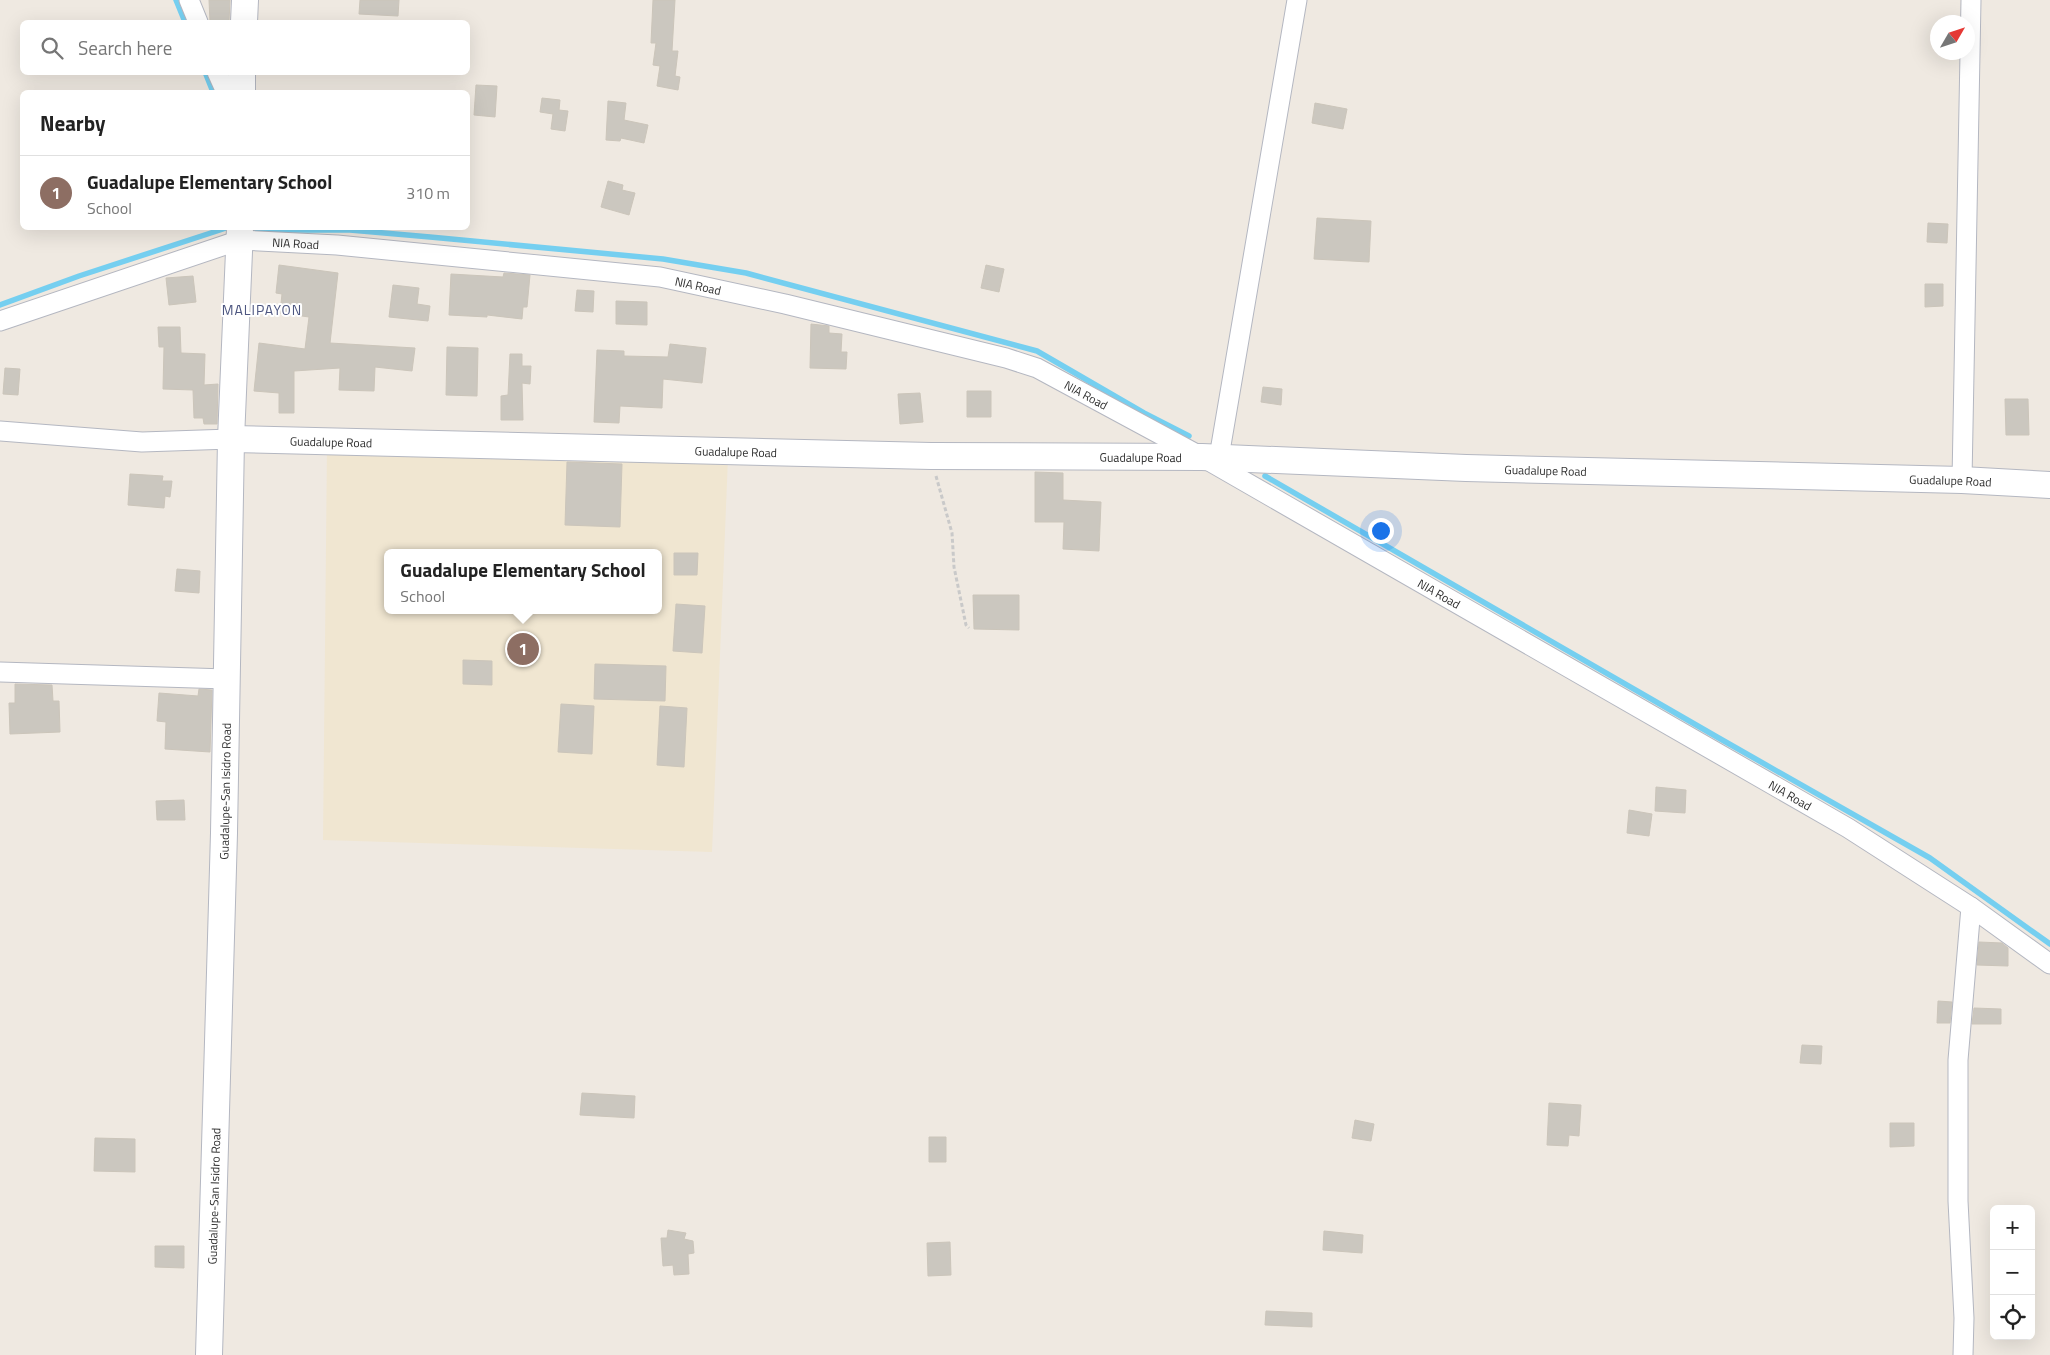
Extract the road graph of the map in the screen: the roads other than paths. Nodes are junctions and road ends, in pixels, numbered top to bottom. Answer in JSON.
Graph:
{"nodes":[{"id":1,"x":189,"y":0,"type":"edge"},
{"id":2,"x":245,"y":0,"type":"edge"},
{"id":3,"x":1297,"y":0,"type":"edge"},
{"id":4,"x":1971,"y":0,"type":"edge"},
{"id":5,"x":197,"y":20,"type":"edge"},
{"id":6,"x":244,"y":20,"type":"edge"},
{"id":7,"x":218,"y":75,"type":"edge"},
{"id":8,"x":242,"y":75,"type":"edge"},
{"id":9,"x":225,"y":90,"type":"edge"},
{"id":10,"x":242,"y":90,"type":"edge"},
{"id":11,"x":240,"y":234,"type":"edge"},
{"id":12,"x":0,"y":321,"type":"edge"},
{"id":13,"x":0,"y":431,"type":"edge"},
{"id":14,"x":232,"y":439,"type":"junction"},
{"id":15,"x":1211,"y":457,"type":"junction"},
{"id":16,"x":1962,"y":480,"type":"junction"},
{"id":17,"x":2050,"y":485,"type":"edge"},
{"id":18,"x":0,"y":672,"type":"edge"},
{"id":19,"x":226,"y":679,"type":"junction"},
{"id":20,"x":1972,"y":907,"type":"junction"},
{"id":21,"x":2050,"y":964,"type":"edge"},
{"id":22,"x":209,"y":1355,"type":"edge"},
{"id":23,"x":1962,"y":1355,"type":"edge"}],
"edges":[{"from":1,"to":5,"type":"street"},
{"from":2,"to":6,"type":"street"},
{"from":3,"to":15,"type":"street"},
{"from":4,"to":16,"type":"street"},
{"from":7,"to":9,"type":"street"},
{"from":8,"to":10,"type":"street"},
{"from":11,"to":12,"type":"street","name":"NIA Road"},
{"from":11,"to":14,"type":"street","name":"Guadalupe-San Isidro Road"},
{"from":11,"to":15,"type":"street","name":"NIA Road"},
{"from":13,"to":14,"type":"street"},
{"from":14,"to":15,"type":"street","name":"Guadalupe Road"},
{"from":14,"to":19,"type":"street","name":"Guadalupe-San Isidro Road"},
{"from":15,"to":16,"type":"street","name":"Guadalupe Road"},
{"from":15,"to":20,"type":"street","name":"NIA Road"},
{"from":16,"to":17,"type":"street","name":"Guadalupe Road"},
{"from":18,"to":19,"type":"street"},
{"from":19,"to":22,"type":"street","name":"Guadalupe-San Isidro Road"},
{"from":20,"to":21,"type":"street","name":"NIA Road"},
{"from":20,"to":23,"type":"street"}]}
